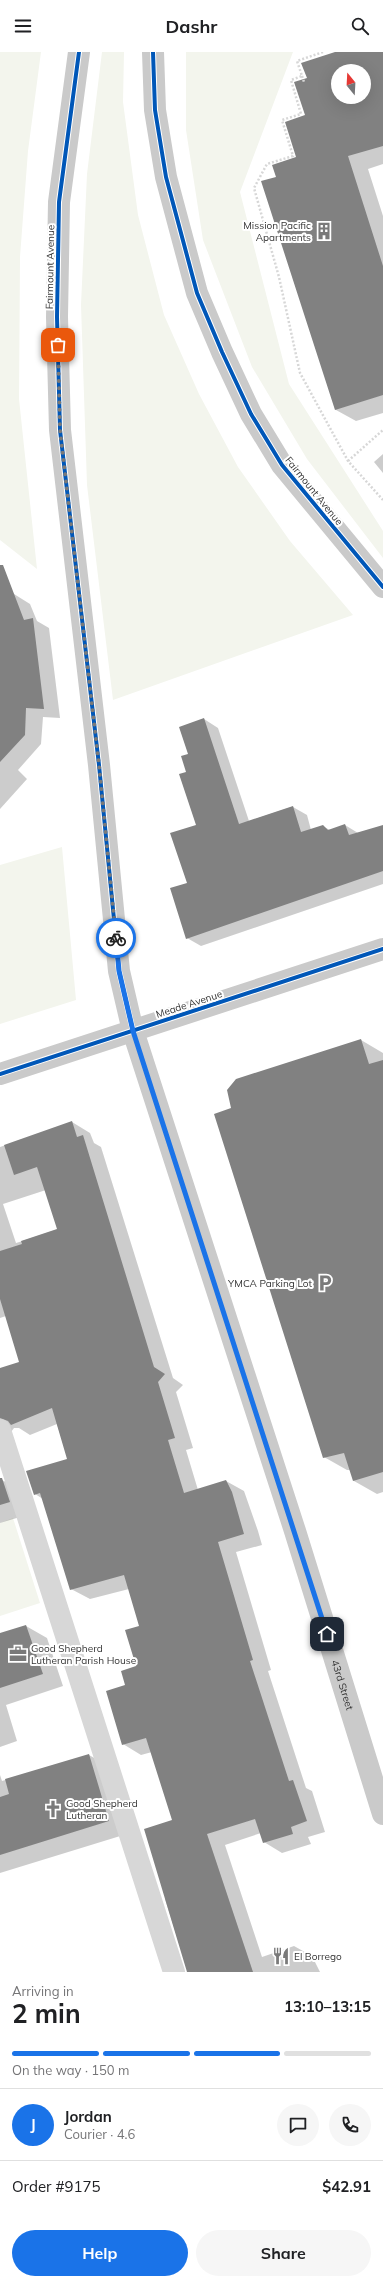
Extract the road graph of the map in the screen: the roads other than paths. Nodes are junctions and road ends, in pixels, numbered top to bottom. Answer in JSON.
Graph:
{"nodes":[{"id":1,"x":80,"y":52,"type":"edge"},
{"id":2,"x":153,"y":52,"type":"edge"},
{"id":3,"x":383,"y":587,"type":"edge"},
{"id":4,"x":383,"y":949,"type":"edge"},
{"id":5,"x":133,"y":1031,"type":"junction"},
{"id":6,"x":0,"y":1074,"type":"edge"},
{"id":7,"x":0,"y":1430,"type":"edge"},
{"id":8,"x":383,"y":1814,"type":"edge"},
{"id":9,"x":174,"y":1972,"type":"edge"}],
"edges":[{"from":1,"to":5,"type":"main road","name":"Fairmount Avenue"},
{"from":2,"to":3,"type":"main road","name":"Fairmount Avenue"},
{"from":4,"to":5,"type":"main road","name":"Meade Avenue"},
{"from":5,"to":6,"type":"main road","name":"Meade Avenue"},
{"from":5,"to":8,"type":"main road","name":"43rd Street"},
{"from":7,"to":9,"type":"lane"}]}
